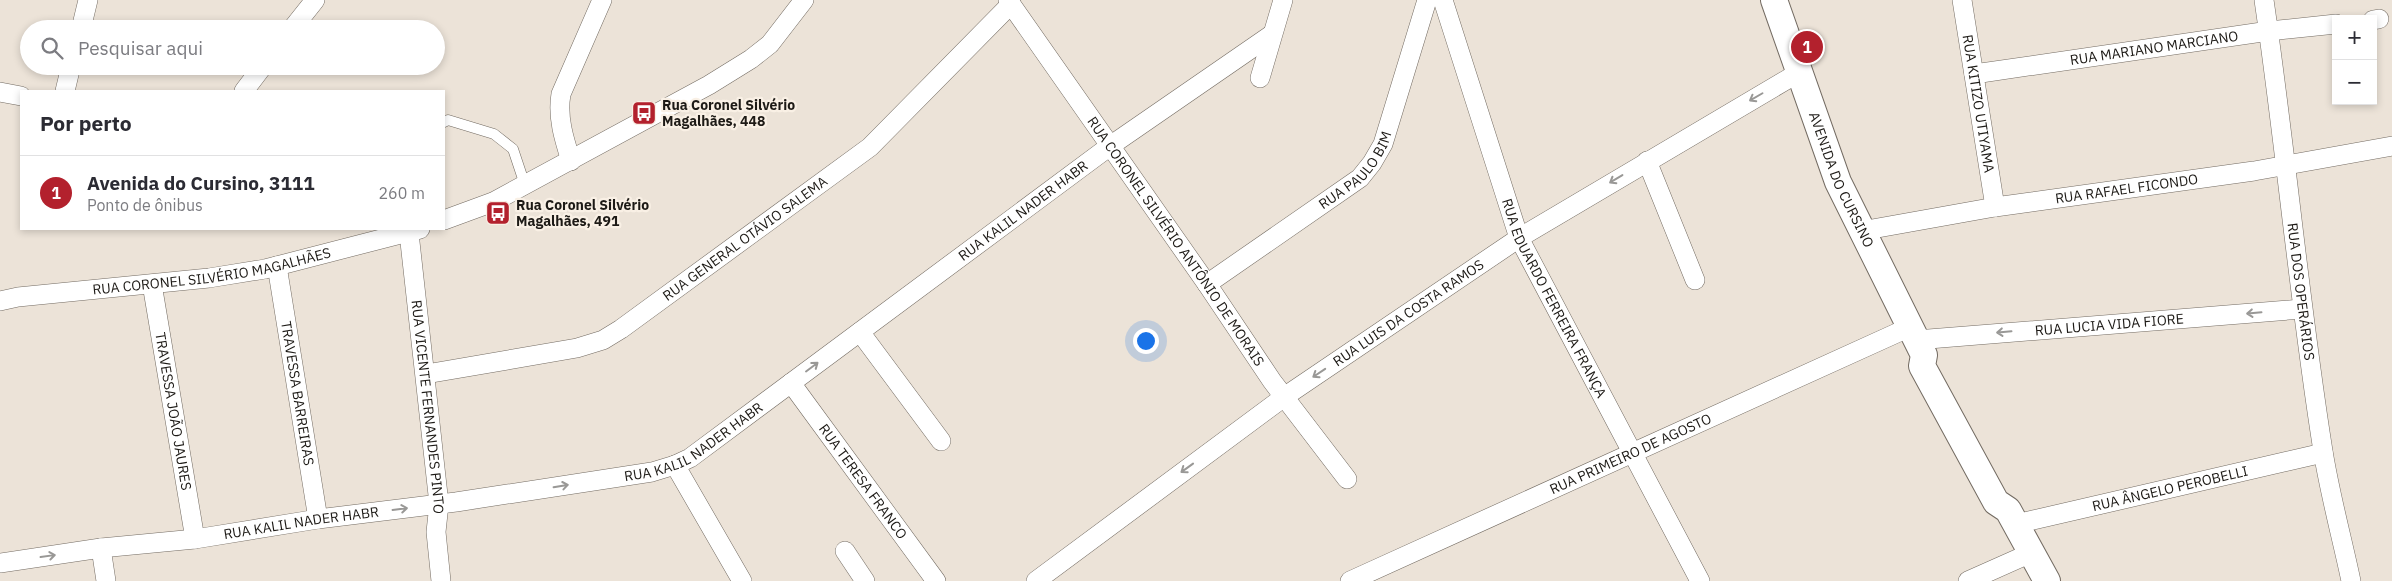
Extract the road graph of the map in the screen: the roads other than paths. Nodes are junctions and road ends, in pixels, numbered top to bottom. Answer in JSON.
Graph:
{"nodes":[{"id":1,"x":88,"y":0,"type":"edge"},
{"id":2,"x":315,"y":0,"type":"edge"},
{"id":3,"x":602,"y":0,"type":"edge"},
{"id":4,"x":804,"y":0,"type":"edge"},
{"id":5,"x":1283,"y":0,"type":"edge"},
{"id":6,"x":1427,"y":0,"type":"edge"},
{"id":7,"x":1443,"y":0,"type":"edge"},
{"id":8,"x":1774,"y":0,"type":"edge"},
{"id":9,"x":1962,"y":0,"type":"edge"},
{"id":10,"x":2264,"y":0,"type":"edge"},
{"id":11,"x":1009,"y":2,"type":"edge"},
{"id":12,"x":82,"y":20,"type":"edge"},
{"id":13,"x":299,"y":20,"type":"edge"},
{"id":14,"x":2332,"y":24,"type":"edge"},
{"id":15,"x":2269,"y":31,"type":"junction"},
{"id":16,"x":1271,"y":35,"type":"junction"},
{"id":17,"x":1798,"y":73,"type":"junction"},
{"id":18,"x":1974,"y":74,"type":"junction"},
{"id":19,"x":69,"y":75,"type":"edge"},
{"id":20,"x":256,"y":75,"type":"edge"},
{"id":21,"x":1260,"y":78,"type":"dead end"},
{"id":22,"x":65,"y":90,"type":"edge"},
{"id":23,"x":245,"y":90,"type":"edge"},
{"id":24,"x":0,"y":92,"type":"edge"},
{"id":25,"x":20,"y":96,"type":"edge"},
{"id":26,"x":445,"y":122,"type":"edge"},
{"id":27,"x":1110,"y":146,"type":"junction"},
{"id":28,"x":2392,"y":146,"type":"edge"},
{"id":29,"x":571,"y":161,"type":"junction"},
{"id":30,"x":1647,"y":161,"type":"junction"},
{"id":31,"x":2286,"y":166,"type":"junction"},
{"id":32,"x":525,"y":185,"type":"junction"},
{"id":33,"x":1995,"y":207,"type":"junction"},
{"id":34,"x":445,"y":220,"type":"edge"},
{"id":35,"x":414,"y":231,"type":"edge"},
{"id":36,"x":1861,"y":231,"type":"junction"},
{"id":37,"x":1519,"y":238,"type":"junction"},
{"id":38,"x":278,"y":266,"type":"junction"},
{"id":39,"x":1695,"y":280,"type":"dead end"},
{"id":40,"x":152,"y":284,"type":"junction"},
{"id":41,"x":1207,"y":284,"type":"junction"},
{"id":42,"x":0,"y":301,"type":"edge"},
{"id":43,"x":2302,"y":309,"type":"junction"},
{"id":44,"x":860,"y":332,"type":"junction"},
{"id":45,"x":1916,"y":340,"type":"junction"},
{"id":46,"x":426,"y":374,"type":"junction"},
{"id":47,"x":791,"y":382,"type":"junction"},
{"id":48,"x":1284,"y":397,"type":"junction"},
{"id":49,"x":941,"y":441,"type":"dead end"},
{"id":50,"x":2323,"y":453,"type":"junction"},
{"id":51,"x":1632,"y":455,"type":"junction"},
{"id":52,"x":675,"y":465,"type":"junction"},
{"id":53,"x":1347,"y":479,"type":"dead end"},
{"id":54,"x":440,"y":504,"type":"junction"},
{"id":55,"x":2012,"y":517,"type":"junction"},
{"id":56,"x":318,"y":519,"type":"junction"},
{"id":57,"x":195,"y":539,"type":"junction"},
{"id":58,"x":102,"y":548,"type":"junction"},
{"id":59,"x":845,"y":551,"type":"dead end"},
{"id":60,"x":2031,"y":552,"type":"junction"},
{"id":61,"x":0,"y":562,"type":"edge"},
{"id":62,"x":106,"y":581,"type":"edge"},
{"id":63,"x":441,"y":581,"type":"edge"},
{"id":64,"x":742,"y":581,"type":"edge"},
{"id":65,"x":865,"y":581,"type":"edge"},
{"id":66,"x":936,"y":581,"type":"edge"},
{"id":67,"x":1036,"y":581,"type":"edge"},
{"id":68,"x":1350,"y":581,"type":"edge"},
{"id":69,"x":1700,"y":581,"type":"edge"},
{"id":70,"x":1968,"y":581,"type":"edge"},
{"id":71,"x":2047,"y":581,"type":"edge"},
{"id":72,"x":2351,"y":581,"type":"edge"}],
"edges":[{"from":1,"to":12,"type":"street"},
{"from":2,"to":13,"type":"street"},
{"from":3,"to":29,"type":"street"},
{"from":4,"to":29,"type":"street"},
{"from":5,"to":16,"type":"street"},
{"from":6,"to":41,"type":"street","name":"RUA PAULO BIM"},
{"from":7,"to":37,"type":"street","name":"RUA EDUARDO FERREIRA FRANÇA"},
{"from":8,"to":17,"type":"main road","name":"AVENIDA DO CURSINO"},
{"from":9,"to":18,"type":"street","name":"RUA KITIZO UTIYAMA"},
{"from":10,"to":15,"type":"street","name":"RUA DOS OPERÁRIOS"},
{"from":11,"to":27,"type":"street","name":"RUA CORONEL SILVÉRIO ANTÔNIO DE MORAIS"},
{"from":11,"to":46,"type":"street","name":"RUA GENERAL OTÁVIO SALEMA"},
{"from":14,"to":15,"type":"street","name":"RUA MARIANO MARCIANO"},
{"from":15,"to":18,"type":"street","name":"RUA MARIANO MARCIANO"},
{"from":15,"to":31,"type":"street","name":"RUA DOS OPERÁRIOS"},
{"from":16,"to":21,"type":"street"},
{"from":16,"to":27,"type":"street","name":"RUA KALIL NADER HABR"},
{"from":17,"to":30,"type":"street","name":"RUA LUIS DA COSTA RAMOS","one_way":true},
{"from":17,"to":36,"type":"main road","name":"AVENIDA DO CURSINO"},
{"from":18,"to":33,"type":"street","name":"RUA KITIZO UTIYAMA"},
{"from":19,"to":22,"type":"street"},
{"from":20,"to":23,"type":"street"},
{"from":24,"to":25,"type":"street"},
{"from":26,"to":32,"type":"lane"},
{"from":27,"to":41,"type":"street","name":"RUA CORONEL SILVÉRIO ANTÔNIO DE MORAIS"},
{"from":27,"to":44,"type":"street","name":"RUA KALIL NADER HABR"},
{"from":28,"to":31,"type":"street","name":"RUA RAFAEL FICONDO"},
{"from":29,"to":32,"type":"street"},
{"from":30,"to":37,"type":"street","name":"RUA LUIS DA COSTA RAMOS","one_way":true},
{"from":30,"to":39,"type":"street"},
{"from":31,"to":33,"type":"street","name":"RUA RAFAEL FICONDO"},
{"from":31,"to":43,"type":"street","name":"RUA DOS OPERÁRIOS"},
{"from":32,"to":34,"type":"street"},
{"from":33,"to":36,"type":"street","name":"RUA RAFAEL FICONDO"},
{"from":35,"to":38,"type":"street","name":"RUA CORONEL SILVÉRIO MAGALHÃES"},
{"from":35,"to":46,"type":"street","name":"RUA VICENTE FERNANDES PINTO"},
{"from":36,"to":45,"type":"main road","name":"AVENIDA DO CURSINO"},
{"from":37,"to":48,"type":"street","name":"RUA LUIS DA COSTA RAMOS","one_way":true},
{"from":37,"to":51,"type":"street","name":"RUA EDUARDO FERREIRA FRANÇA"},
{"from":38,"to":40,"type":"street","name":"RUA CORONEL SILVÉRIO MAGALHÃES"},
{"from":38,"to":56,"type":"street","name":"TRAVESSA BARREIRAS"},
{"from":40,"to":42,"type":"street","name":"RUA CORONEL SILVÉRIO MAGALHÃES"},
{"from":40,"to":57,"type":"street","name":"TRAVESSA JOÃO JAURES"},
{"from":41,"to":48,"type":"street","name":"RUA CORONEL SILVÉRIO ANTÔNIO DE MORAIS"},
{"from":43,"to":45,"type":"street","name":"RUA LUCIA VIDA FIORE","one_way":true},
{"from":43,"to":50,"type":"street","name":"RUA DOS OPERÁRIOS"},
{"from":47,"to":44,"type":"street","name":"RUA KALIL NADER HABR","one_way":true},
{"from":44,"to":49,"type":"street"},
{"from":45,"to":51,"type":"street","name":"RUA PRIMEIRO DE AGOSTO"},
{"from":45,"to":55,"type":"main road","name":"AVENIDA DO CURSINO"},
{"from":46,"to":54,"type":"street","name":"RUA VICENTE FERNANDES PINTO"},
{"from":47,"to":52,"type":"street","name":"RUA KALIL NADER HABR"},
{"from":47,"to":66,"type":"street","name":"RUA TERESA FRANCO"},
{"from":48,"to":53,"type":"street","name":"RUA CORONEL SILVÉRIO ANTÔNIO DE MORAIS"},
{"from":48,"to":67,"type":"street","name":"RUA LUIS DA COSTA RAMOS","one_way":true},
{"from":50,"to":55,"type":"street","name":"RUA ÂNGELO PEROBELLI"},
{"from":50,"to":72,"type":"street","name":"RUA DOS OPERÁRIOS"},
{"from":51,"to":68,"type":"street","name":"RUA PRIMEIRO DE AGOSTO"},
{"from":51,"to":69,"type":"street","name":"RUA EDUARDO FERREIRA FRANÇA"},
{"from":54,"to":52,"type":"street","name":"RUA KALIL NADER HABR","one_way":true},
{"from":52,"to":64,"type":"street"},
{"from":56,"to":54,"type":"street","name":"RUA KALIL NADER HABR","one_way":true},
{"from":54,"to":63,"type":"street","name":"RUA VICENTE FERNANDES PINTO"},
{"from":55,"to":60,"type":"main road","name":"AVENIDA DO CURSINO"},
{"from":56,"to":57,"type":"street","name":"RUA KALIL NADER HABR"},
{"from":57,"to":58,"type":"street","name":"RUA KALIL NADER HABR"},
{"from":61,"to":58,"type":"street","name":"RUA KALIL NADER HABR","one_way":true},
{"from":58,"to":62,"type":"street"},
{"from":59,"to":65,"type":"street"},
{"from":60,"to":70,"type":"street"},
{"from":60,"to":71,"type":"main road","name":"AVENIDA DO CURSINO"}]}
